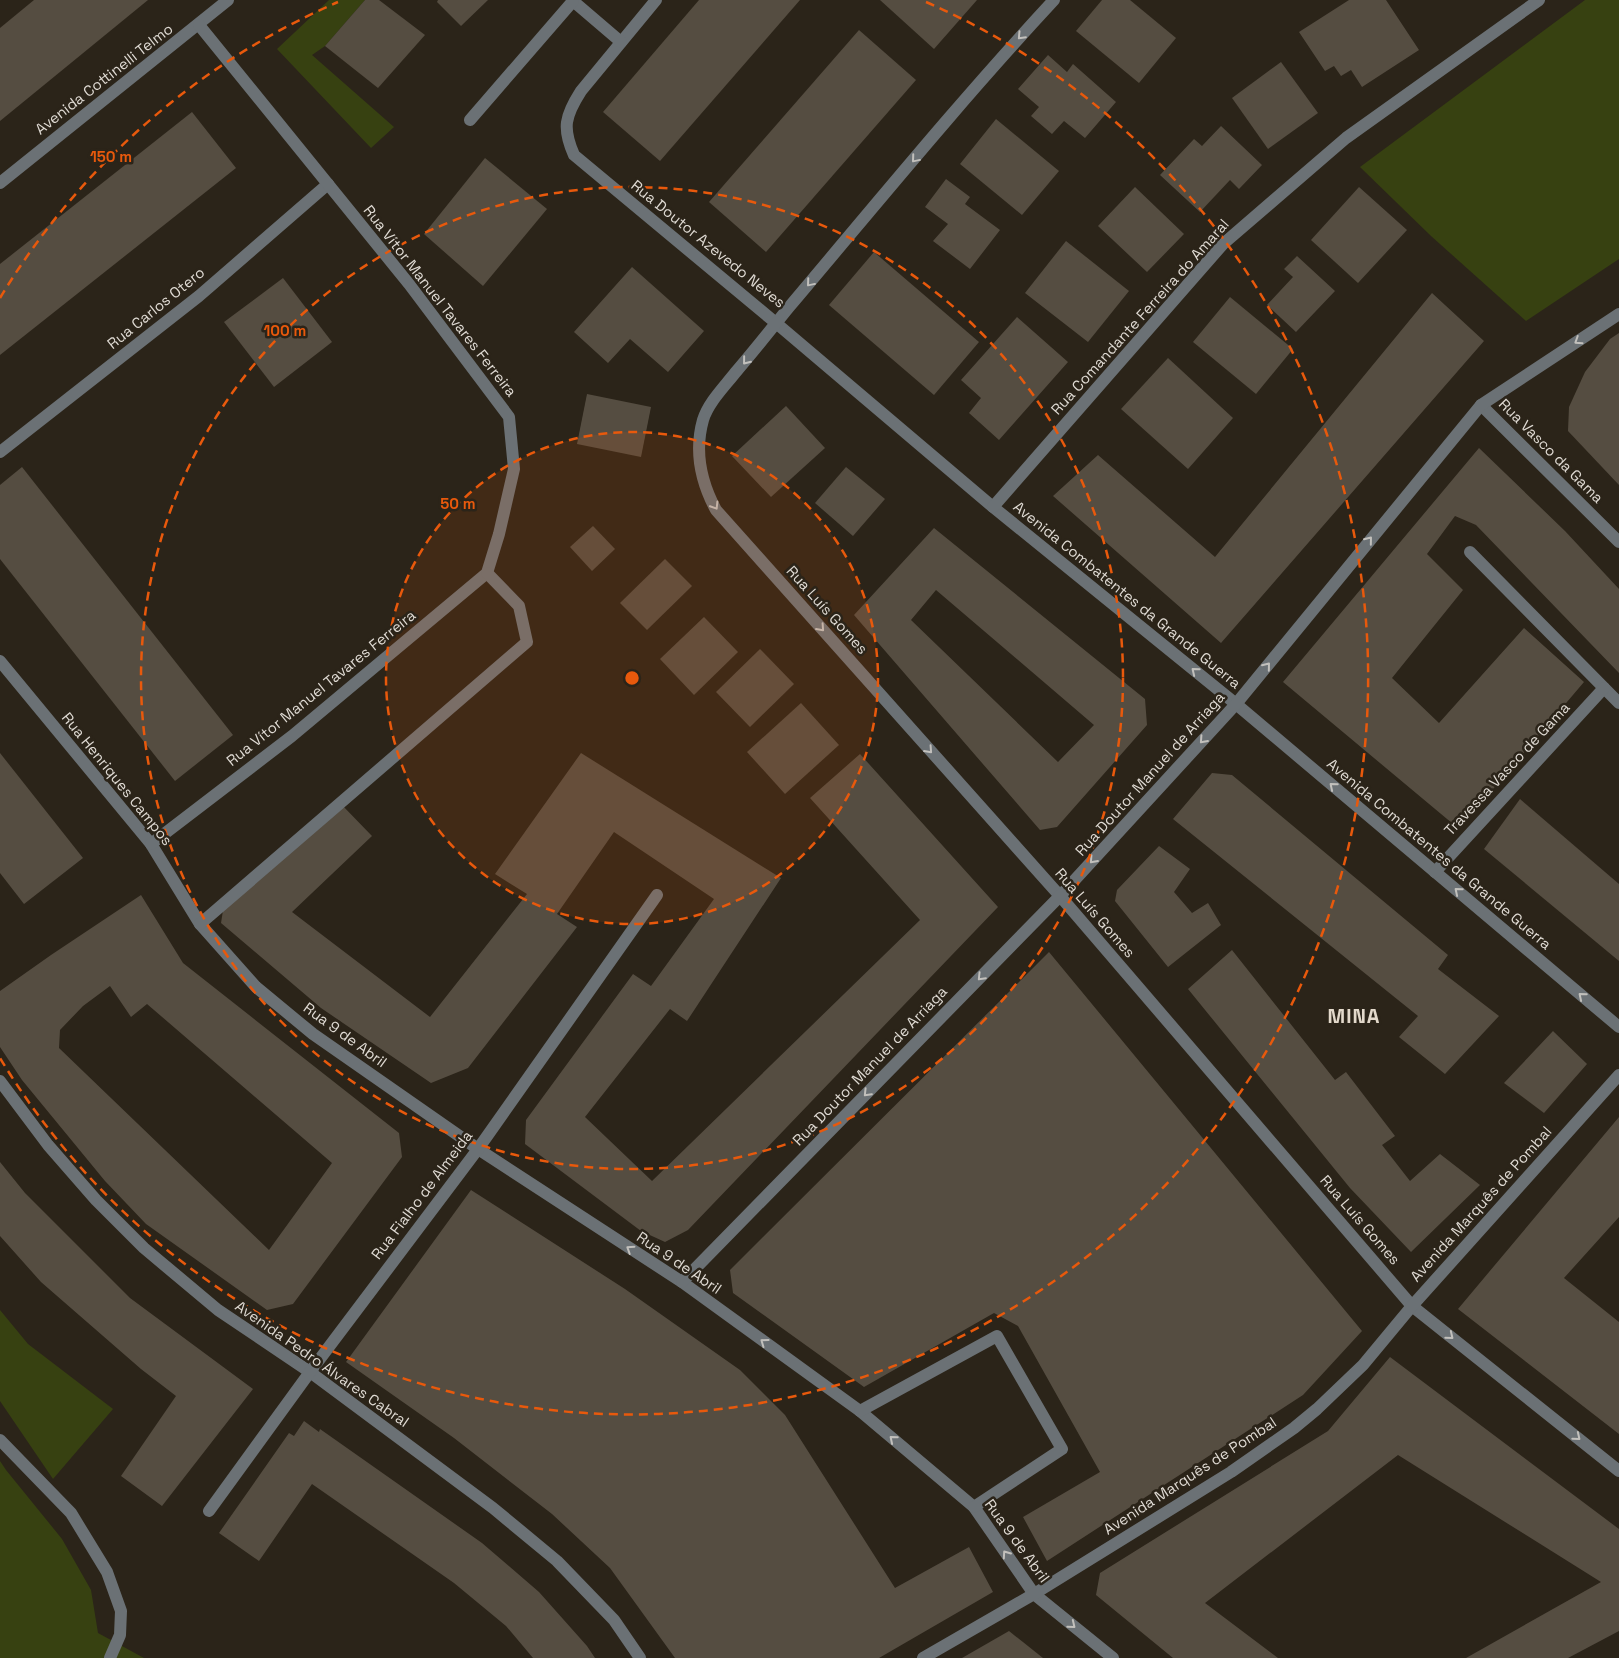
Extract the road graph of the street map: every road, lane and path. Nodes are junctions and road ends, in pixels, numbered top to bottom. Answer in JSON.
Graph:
{"nodes":[{"id":1,"x":228,"y":0,"type":"edge"},
{"id":2,"x":572,"y":0,"type":"edge"},
{"id":3,"x":656,"y":0,"type":"edge"},
{"id":4,"x":1054,"y":0,"type":"edge"},
{"id":5,"x":1539,"y":0,"type":"edge"},
{"id":6,"x":199,"y":25,"type":"junction"},
{"id":7,"x":621,"y":42,"type":"junction"},
{"id":8,"x":470,"y":120,"type":"dead end"},
{"id":9,"x":0,"y":183,"type":"edge"},
{"id":10,"x":328,"y":184,"type":"junction"},
{"id":11,"x":1619,"y":314,"type":"edge"},
{"id":12,"x":776,"y":323,"type":"junction"},
{"id":13,"x":1481,"y":405,"type":"junction"},
{"id":14,"x":0,"y":452,"type":"edge"},
{"id":15,"x":992,"y":507,"type":"junction"},
{"id":16,"x":1619,"y":542,"type":"edge"},
{"id":17,"x":1470,"y":552,"type":"dead end"},
{"id":18,"x":487,"y":573,"type":"junction"},
{"id":19,"x":0,"y":661,"type":"edge"},
{"id":20,"x":1604,"y":688,"type":"junction"},
{"id":21,"x":1619,"y":703,"type":"edge"},
{"id":22,"x":1236,"y":704,"type":"junction"},
{"id":23,"x":151,"y":844,"type":"junction"},
{"id":24,"x":1435,"y":872,"type":"junction"},
{"id":25,"x":657,"y":894,"type":"dead end"},
{"id":26,"x":1060,"y":896,"type":"junction"},
{"id":27,"x":200,"y":924,"type":"junction"},
{"id":28,"x":1619,"y":1027,"type":"edge"},
{"id":29,"x":1619,"y":1075,"type":"edge"},
{"id":30,"x":0,"y":1080,"type":"edge"},
{"id":31,"x":478,"y":1150,"type":"junction"},
{"id":32,"x":682,"y":1282,"type":"junction"},
{"id":33,"x":1412,"y":1306,"type":"junction"},
{"id":34,"x":310,"y":1372,"type":"junction"},
{"id":35,"x":860,"y":1411,"type":"junction"},
{"id":36,"x":0,"y":1440,"type":"edge"},
{"id":37,"x":1619,"y":1471,"type":"edge"},
{"id":38,"x":974,"y":1507,"type":"junction"},
{"id":39,"x":209,"y":1512,"type":"dead end"},
{"id":40,"x":1034,"y":1594,"type":"junction"},
{"id":41,"x":110,"y":1658,"type":"edge"},
{"id":42,"x":640,"y":1658,"type":"edge"},
{"id":43,"x":923,"y":1658,"type":"edge"},
{"id":44,"x":1113,"y":1658,"type":"edge"}],
"edges":[{"from":1,"to":6,"type":"street","name":"Avenida Cottinelli Telmo"},
{"from":2,"to":7,"type":"street"},
{"from":2,"to":8,"type":"street"},
{"from":3,"to":7,"type":"street","name":"Rua Doutor Azevedo Neves"},
{"from":4,"to":12,"type":"street","name":"Rua Doutor Azevedo Neves","one_way":true},
{"from":5,"to":15,"type":"street","name":"Rua Comandante Ferreira do Amaral"},
{"from":6,"to":9,"type":"street","name":"Avenida Cottinelli Telmo"},
{"from":6,"to":10,"type":"street","name":"Rua Vítor Manuel Tavares Ferreira"},
{"from":7,"to":12,"type":"street","name":"Rua Doutor Azevedo Neves"},
{"from":10,"to":14,"type":"street","name":"Rua Carlos Otero"},
{"from":10,"to":18,"type":"street","name":"Rua Vítor Manuel Tavares Ferreira"},
{"from":11,"to":13,"type":"street","name":"Rua Doutor Manuel de Arriaga","one_way":true},
{"from":12,"to":15,"type":"street","name":"Avenida Combatentes da Grande Guerra"},
{"from":12,"to":26,"type":"street","name":"Rua Luís Gomes","one_way":true},
{"from":13,"to":16,"type":"street","name":"Rua Vasco da Gama"},
{"from":22,"to":13,"type":"street","name":"Rua Doutor Manuel de Arriaga","one_way":true},
{"from":22,"to":15,"type":"street","name":"Avenida Combatentes da Grande Guerra","one_way":true},
{"from":17,"to":20,"type":"street"},
{"from":18,"to":23,"type":"street","name":"Rua Vítor Manuel Tavares Ferreira"},
{"from":18,"to":27,"type":"street"},
{"from":19,"to":23,"type":"street","name":"Rua Henriques Campos"},
{"from":20,"to":21,"type":"street"},
{"from":20,"to":24,"type":"street","name":"Travessa Vasco de Gama"},
{"from":24,"to":22,"type":"street","name":"Avenida Combatentes da Grande Guerra","one_way":true},
{"from":22,"to":26,"type":"street","name":"Rua Doutor Manuel de Arriaga","one_way":true},
{"from":23,"to":27,"type":"street","name":"Rua Henriques Campos"},
{"from":28,"to":24,"type":"street","name":"Avenida Combatentes da Grande Guerra","one_way":true},
{"from":25,"to":31,"type":"street","name":"Rua Fialho de Almeida"},
{"from":26,"to":32,"type":"street","name":"Rua Doutor Manuel de Arriaga","one_way":true},
{"from":26,"to":33,"type":"street","name":"Rua Luís Gomes"},
{"from":27,"to":31,"type":"street","name":"Rua 9 de Abril"},
{"from":29,"to":33,"type":"street","name":"Avenida Marquês de Pombal"},
{"from":30,"to":34,"type":"street","name":"Avenida Pedro Álvares Cabral"},
{"from":32,"to":31,"type":"street","name":"Rua 9 de Abril","one_way":true},
{"from":31,"to":34,"type":"street","name":"Rua Fialho de Almeida"},
{"from":35,"to":32,"type":"street","name":"Rua 9 de Abril","one_way":true},
{"from":33,"to":37,"type":"street","name":"Rua Luís Gomes","one_way":true},
{"from":33,"to":40,"type":"street","name":"Avenida Marquês de Pombal"},
{"from":34,"to":39,"type":"street","name":"Rua Fialho de Almeida"},
{"from":34,"to":42,"type":"street","name":"Avenida Pedro Álvares Cabral"},
{"from":38,"to":35,"type":"street","name":"Rua 9 de Abril","one_way":true},
{"from":35,"to":38,"type":"street"},
{"from":36,"to":41,"type":"street"},
{"from":40,"to":38,"type":"street","name":"Rua 9 de Abril","one_way":true},
{"from":40,"to":43,"type":"street","name":"Avenida Marquês de Pombal"},
{"from":40,"to":44,"type":"street","name":"Rua 9 de Abril","one_way":true}]}
